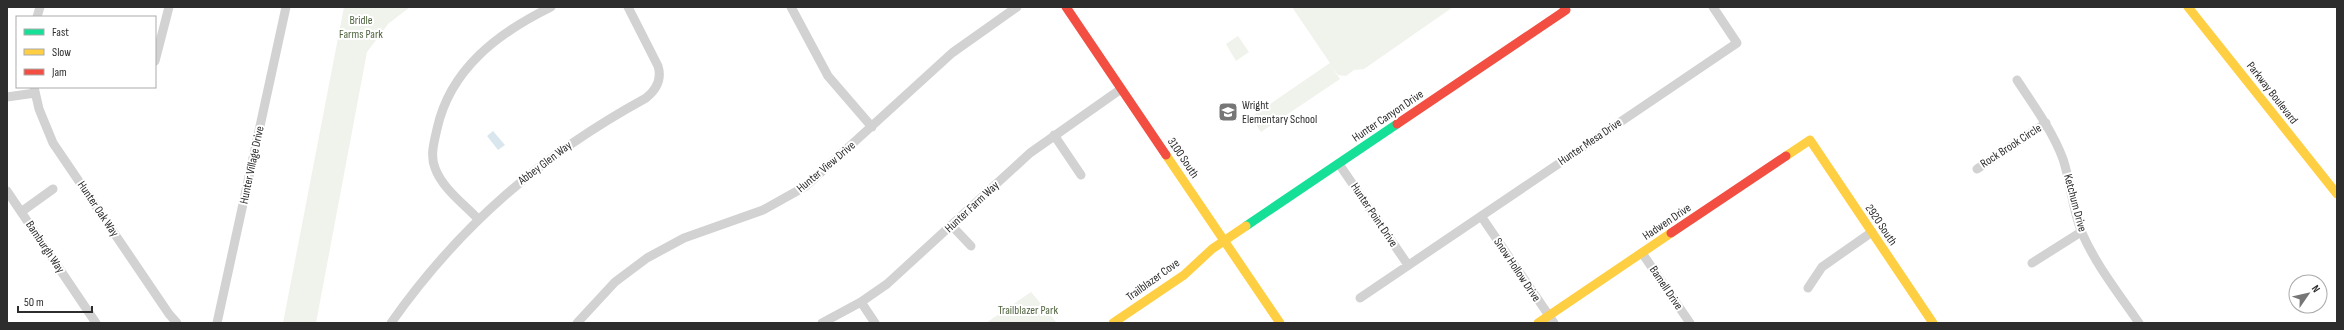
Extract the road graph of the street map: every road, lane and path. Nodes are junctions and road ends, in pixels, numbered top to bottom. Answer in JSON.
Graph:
{"nodes":[{"id":1,"x":169,"y":7,"type":"edge"},
{"id":2,"x":286,"y":7,"type":"edge"},
{"id":3,"x":551,"y":7,"type":"edge"},
{"id":4,"x":628,"y":7,"type":"edge"},
{"id":5,"x":792,"y":7,"type":"edge"},
{"id":6,"x":1017,"y":7,"type":"edge"},
{"id":7,"x":1066,"y":7,"type":"edge"},
{"id":8,"x":1713,"y":7,"type":"edge"},
{"id":9,"x":2188,"y":7,"type":"edge"},
{"id":10,"x":1565,"y":8,"type":"edge"},
{"id":11,"x":156,"y":57,"type":"edge"},
{"id":12,"x":2017,"y":80,"type":"dead end"},
{"id":13,"x":1121,"y":89,"type":"junction"},
{"id":14,"x":34,"y":90,"type":"edge"},
{"id":15,"x":7,"y":97,"type":"edge"},
{"id":16,"x":2046,"y":124,"type":"junction"},
{"id":17,"x":872,"y":127,"type":"junction"},
{"id":18,"x":1054,"y":135,"type":"junction"},
{"id":19,"x":1810,"y":140,"type":"joint"},
{"id":20,"x":1339,"y":164,"type":"junction"},
{"id":21,"x":1977,"y":169,"type":"dead end"},
{"id":22,"x":1081,"y":175,"type":"dead end"},
{"id":23,"x":54,"y":189,"type":"dead end"},
{"id":24,"x":7,"y":191,"type":"edge"},
{"id":25,"x":2337,"y":194,"type":"edge"},
{"id":26,"x":21,"y":212,"type":"junction"},
{"id":27,"x":1481,"y":216,"type":"junction"},
{"id":28,"x":478,"y":219,"type":"junction"},
{"id":29,"x":952,"y":226,"type":"junction"},
{"id":30,"x":1872,"y":232,"type":"junction"},
{"id":31,"x":2081,"y":232,"type":"junction"},
{"id":32,"x":1224,"y":241,"type":"junction"},
{"id":33,"x":971,"y":246,"type":"dead end"},
{"id":34,"x":1642,"y":253,"type":"junction"},
{"id":35,"x":2032,"y":263,"type":"dead end"},
{"id":36,"x":1408,"y":266,"type":"junction"},
{"id":37,"x":1808,"y":288,"type":"dead end"},
{"id":38,"x":1360,"y":298,"type":"dead end"},
{"id":39,"x":861,"y":302,"type":"junction"},
{"id":40,"x":1551,"y":320,"type":"edge"},
{"id":41,"x":96,"y":323,"type":"edge"},
{"id":42,"x":177,"y":323,"type":"edge"},
{"id":43,"x":217,"y":323,"type":"edge"},
{"id":44,"x":391,"y":323,"type":"edge"},
{"id":45,"x":577,"y":323,"type":"edge"},
{"id":46,"x":822,"y":323,"type":"edge"},
{"id":47,"x":875,"y":323,"type":"edge"},
{"id":48,"x":1113,"y":323,"type":"edge"},
{"id":49,"x":1280,"y":323,"type":"edge"},
{"id":50,"x":1538,"y":323,"type":"edge"},
{"id":51,"x":1690,"y":323,"type":"edge"},
{"id":52,"x":1933,"y":323,"type":"edge"},
{"id":53,"x":2139,"y":323,"type":"edge"}],
"edges":[{"from":1,"to":11,"type":"street"},
{"from":2,"to":43,"type":"street","name":"Hunter Village Drive"},
{"from":3,"to":28,"type":"street"},
{"from":4,"to":28,"type":"street","name":"Abbey Glen Way"},
{"from":5,"to":17,"type":"street"},
{"from":6,"to":17,"type":"street","name":"Hunter View Drive"},
{"from":7,"to":13,"type":"street","name":"3100 South"},
{"from":8,"to":27,"type":"street","name":"Hunter Mesa Drive"},
{"from":9,"to":25,"type":"street","name":"Parkway Boulevard"},
{"from":10,"to":20,"type":"street","name":"Hunter Canyon Drive"},
{"from":12,"to":16,"type":"street","name":"Ketchum Drive"},
{"from":13,"to":18,"type":"street","name":"Hunter Farm Way"},
{"from":13,"to":32,"type":"street","name":"3100 South"},
{"from":14,"to":15,"type":"street"},
{"from":14,"to":42,"type":"street","name":"Hunter Oak Way"},
{"from":16,"to":21,"type":"street","name":"Rock Brook Circle"},
{"from":16,"to":31,"type":"street","name":"Ketchum Drive"},
{"from":17,"to":45,"type":"street","name":"Hunter View Drive"},
{"from":18,"to":22,"type":"street"},
{"from":18,"to":29,"type":"street","name":"Hunter Farm Way"},
{"from":19,"to":30,"type":"street","name":"2920 South"},
{"from":19,"to":34,"type":"street","name":"Hadwen Drive"},
{"from":20,"to":32,"type":"street","name":"Hunter Canyon Drive"},
{"from":20,"to":36,"type":"street","name":"Hunter Point Drive"},
{"from":23,"to":26,"type":"street"},
{"from":24,"to":26,"type":"street","name":"Bamburgh Way"},
{"from":26,"to":41,"type":"street","name":"Bamburgh Way"},
{"from":27,"to":36,"type":"street","name":"Hunter Mesa Drive"},
{"from":27,"to":40,"type":"street","name":"Snow Hollow Drive"},
{"from":28,"to":44,"type":"street","name":"Abbey Glen Way"},
{"from":29,"to":33,"type":"street"},
{"from":29,"to":39,"type":"street","name":"Hunter Farm Way"},
{"from":30,"to":37,"type":"street"},
{"from":30,"to":52,"type":"street","name":"2920 South"},
{"from":31,"to":35,"type":"street"},
{"from":31,"to":53,"type":"street","name":"Ketchum Drive"},
{"from":32,"to":48,"type":"street","name":"Trailblazer Cove"},
{"from":32,"to":49,"type":"street","name":"3100 South"},
{"from":34,"to":40,"type":"street","name":"Hadwen Drive"},
{"from":34,"to":51,"type":"street","name":"Bamell Drive"},
{"from":36,"to":38,"type":"street","name":"Hunter Mesa Drive"},
{"from":39,"to":46,"type":"street","name":"Hunter Farm Way"},
{"from":39,"to":47,"type":"street"},
{"from":40,"to":50,"type":"street","name":"Hadwen Drive"}]}
